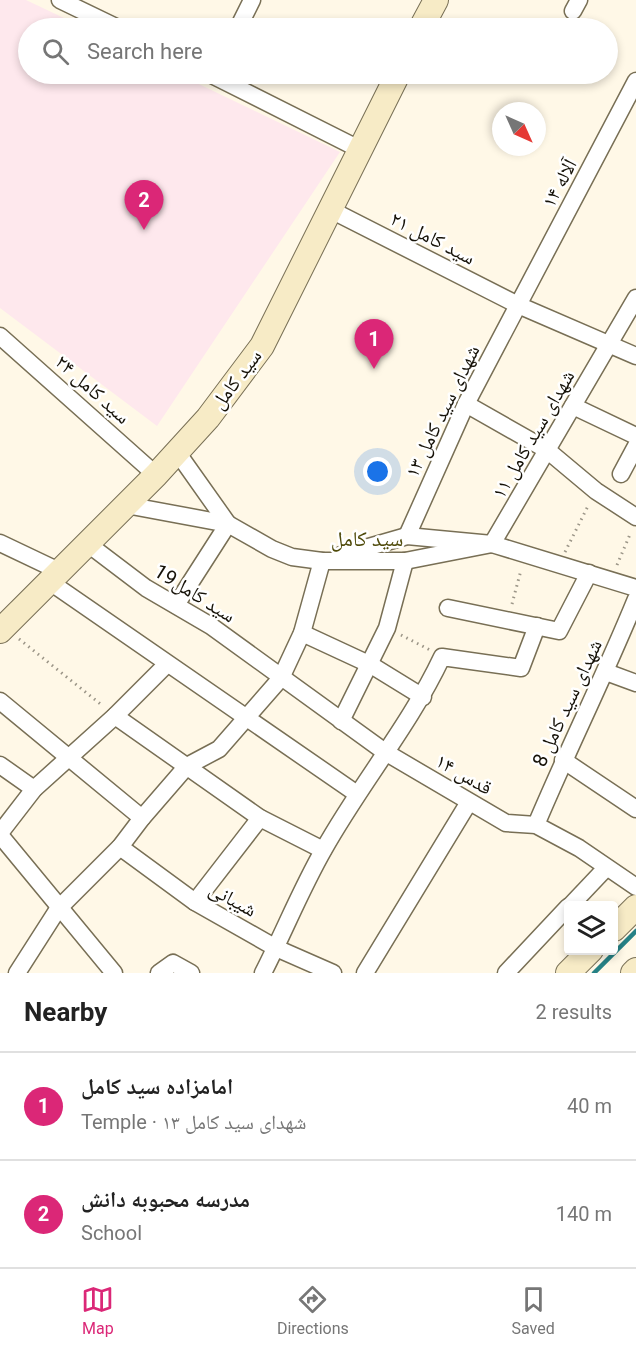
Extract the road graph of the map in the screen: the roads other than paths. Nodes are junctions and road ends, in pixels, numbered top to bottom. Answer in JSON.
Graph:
{"nodes":[{"id":1,"x":60,"y":0,"type":"edge"},
{"id":2,"x":252,"y":0,"type":"edge"},
{"id":3,"x":436,"y":0,"type":"edge"},
{"id":4,"x":84,"y":5,"type":"edge"},
{"id":5,"x":103,"y":18,"type":"edge"},
{"id":6,"x":243,"y":18,"type":"edge"},
{"id":7,"x":426,"y":18,"type":"edge"},
{"id":8,"x":636,"y":81,"type":"edge"},
{"id":9,"x":232,"y":84,"type":"edge"},
{"id":10,"x":393,"y":84,"type":"edge"},
{"id":11,"x":359,"y":149,"type":"junction"},
{"id":12,"x":329,"y":209,"type":"junction"},
{"id":13,"x":636,"y":298,"type":"edge"},
{"id":14,"x":518,"y":305,"type":"junction"},
{"id":15,"x":3,"y":344,"type":"edge"},
{"id":16,"x":609,"y":345,"type":"junction"},
{"id":17,"x":636,"y":356,"type":"edge"},
{"id":18,"x":466,"y":404,"type":"junction"},
{"id":19,"x":573,"y":406,"type":"junction"},
{"id":20,"x":636,"y":436,"type":"edge"},
{"id":21,"x":636,"y":446,"type":"edge"},
{"id":22,"x":547,"y":450,"type":"junction"},
{"id":23,"x":177,"y":452,"type":"junction"},
{"id":24,"x":621,"y":474,"type":"dead end"},
{"id":25,"x":156,"y":475,"type":"junction"},
{"id":26,"x":126,"y":505,"type":"junction"},
{"id":27,"x":636,"y":517,"type":"edge"},
{"id":28,"x":228,"y":524,"type":"junction"},
{"id":29,"x":406,"y":536,"type":"junction"},
{"id":30,"x":0,"y":543,"type":"edge"},
{"id":31,"x":88,"y":544,"type":"junction"},
{"id":32,"x":492,"y":544,"type":"junction"},
{"id":33,"x":322,"y":561,"type":"junction"},
{"id":34,"x":405,"y":561,"type":"junction"},
{"id":35,"x":589,"y":573,"type":"junction"},
{"id":36,"x":55,"y":577,"type":"junction"},
{"id":37,"x":636,"y":588,"type":"edge"},
{"id":38,"x":636,"y":598,"type":"edge"},
{"id":39,"x":176,"y":605,"type":"junction"},
{"id":40,"x":448,"y":608,"type":"dead end"},
{"id":41,"x":537,"y":626,"type":"junction"},
{"id":42,"x":2,"y":629,"type":"edge"},
{"id":43,"x":302,"y":633,"type":"junction"},
{"id":44,"x":167,"y":664,"type":"junction"},
{"id":45,"x":371,"y":665,"type":"junction"},
{"id":46,"x":606,"y":672,"type":"junction"},
{"id":47,"x":281,"y":678,"type":"junction"},
{"id":48,"x":636,"y":683,"type":"edge"},
{"id":49,"x":423,"y":697,"type":"junction"},
{"id":50,"x":0,"y":701,"type":"edge"},
{"id":51,"x":116,"y":716,"type":"junction"},
{"id":52,"x":246,"y":718,"type":"junction"},
{"id":53,"x":341,"y":721,"type":"junction"},
{"id":54,"x":386,"y":752,"type":"junction"},
{"id":55,"x":70,"y":756,"type":"junction"},
{"id":56,"x":563,"y":760,"type":"junction"},
{"id":57,"x":0,"y":765,"type":"edge"},
{"id":58,"x":187,"y":766,"type":"junction"},
{"id":59,"x":34,"y":789,"type":"junction"},
{"id":60,"x":357,"y":794,"type":"junction"},
{"id":61,"x":469,"y":802,"type":"junction"},
{"id":62,"x":636,"y":808,"type":"edge"},
{"id":63,"x":142,"y":818,"type":"junction"},
{"id":64,"x":260,"y":818,"type":"junction"},
{"id":65,"x":536,"y":825,"type":"junction"},
{"id":66,"x":0,"y":834,"type":"edge"},
{"id":67,"x":120,"y":848,"type":"junction"},
{"id":68,"x":323,"y":850,"type":"junction"},
{"id":69,"x":606,"y":868,"type":"junction"},
{"id":70,"x":636,"y":887,"type":"edge"},
{"id":71,"x":574,"y":901,"type":"edge"},
{"id":72,"x":195,"y":902,"type":"junction"},
{"id":73,"x":636,"y":907,"type":"edge"},
{"id":74,"x":58,"y":909,"type":"junction"},
{"id":75,"x":564,"y":911,"type":"edge"},
{"id":76,"x":618,"y":925,"type":"edge"},
{"id":77,"x":276,"y":948,"type":"junction"},
{"id":78,"x":587,"y":955,"type":"edge"},
{"id":79,"x":16,"y":973,"type":"edge"},
{"id":80,"x":114,"y":973,"type":"edge"},
{"id":81,"x":159,"y":973,"type":"edge"},
{"id":82,"x":191,"y":973,"type":"edge"},
{"id":83,"x":263,"y":973,"type":"edge"},
{"id":84,"x":333,"y":973,"type":"edge"},
{"id":85,"x":365,"y":973,"type":"edge"},
{"id":86,"x":506,"y":973,"type":"edge"},
{"id":87,"x":568,"y":973,"type":"edge"}],
"edges":[{"from":1,"to":4,"type":"street"},
{"from":2,"to":6,"type":"street"},
{"from":3,"to":7,"type":"street"},
{"from":4,"to":5,"type":"street"},
{"from":8,"to":14,"type":"street","name":"آلاله ۱۴"},
{"from":9,"to":11,"type":"street"},
{"from":10,"to":11,"type":"street","name":"سید کامل"},
{"from":11,"to":12,"type":"street","name":"سید کامل"},
{"from":12,"to":14,"type":"street","name":"سید کامل ۲۱"},
{"from":12,"to":23,"type":"street","name":"سید کامل"},
{"from":13,"to":16,"type":"street","name":"شهدای سید کامل ۱۱"},
{"from":14,"to":16,"type":"street","name":"سید کامل ۲۱"},
{"from":14,"to":18,"type":"street","name":"شهدای سید کامل ۱۳"},
{"from":15,"to":25,"type":"street","name":"سید کامل ۲۴"},
{"from":16,"to":17,"type":"street","name":"سید کامل ۲۱"},
{"from":16,"to":19,"type":"street","name":"شهدای سید کامل ۱۱"},
{"from":18,"to":22,"type":"street"},
{"from":18,"to":29,"type":"street","name":"شهدای سید کامل ۱۳"},
{"from":19,"to":20,"type":"street"},
{"from":19,"to":22,"type":"street","name":"شهدای سید کامل ۱۱"},
{"from":21,"to":24,"type":"street"},
{"from":22,"to":27,"type":"street"},
{"from":22,"to":32,"type":"street","name":"شهدای سید کامل ۱۱"},
{"from":23,"to":25,"type":"street","name":"سید کامل"},
{"from":23,"to":28,"type":"street"},
{"from":25,"to":26,"type":"street","name":"سید کامل"},
{"from":26,"to":28,"type":"street"},
{"from":26,"to":31,"type":"street","name":"سید کامل"},
{"from":28,"to":33,"type":"street"},
{"from":28,"to":39,"type":"street"},
{"from":29,"to":32,"type":"street"},
{"from":29,"to":33,"type":"street"},
{"from":30,"to":36,"type":"street"},
{"from":31,"to":36,"type":"street","name":"سید کامل"},
{"from":31,"to":39,"type":"street","name":"سید کامل19"},
{"from":32,"to":34,"type":"street"},
{"from":32,"to":35,"type":"street"},
{"from":33,"to":34,"type":"street"},
{"from":33,"to":43,"type":"street"},
{"from":34,"to":45,"type":"street"},
{"from":35,"to":37,"type":"street"},
{"from":35,"to":41,"type":"street"},
{"from":36,"to":42,"type":"street","name":"سید کامل"},
{"from":36,"to":44,"type":"street"},
{"from":38,"to":46,"type":"street","name":"شهدای سید کامل 8"},
{"from":39,"to":47,"type":"street","name":"سید کامل19"},
{"from":40,"to":41,"type":"street"},
{"from":41,"to":49,"type":"street"},
{"from":43,"to":45,"type":"street"},
{"from":43,"to":47,"type":"street"},
{"from":44,"to":51,"type":"street"},
{"from":44,"to":52,"type":"street"},
{"from":45,"to":49,"type":"street"},
{"from":45,"to":53,"type":"street"},
{"from":46,"to":48,"type":"street"},
{"from":46,"to":56,"type":"street","name":"شهدای سید کامل 8"},
{"from":47,"to":52,"type":"street"},
{"from":47,"to":53,"type":"street","name":"قدس ۱۴"},
{"from":49,"to":54,"type":"street"},
{"from":50,"to":55,"type":"street"},
{"from":51,"to":55,"type":"street"},
{"from":51,"to":58,"type":"street"},
{"from":52,"to":58,"type":"street"},
{"from":52,"to":60,"type":"street"},
{"from":53,"to":54,"type":"street","name":"قدس ۱۴"},
{"from":54,"to":60,"type":"street"},
{"from":54,"to":61,"type":"street","name":"قدس ۱۴"},
{"from":55,"to":59,"type":"street"},
{"from":55,"to":63,"type":"street"},
{"from":56,"to":62,"type":"street"},
{"from":56,"to":65,"type":"street","name":"شهدای سید کامل 8"},
{"from":57,"to":59,"type":"street"},
{"from":58,"to":63,"type":"street"},
{"from":58,"to":64,"type":"street"},
{"from":59,"to":66,"type":"street"},
{"from":60,"to":68,"type":"street"},
{"from":61,"to":65,"type":"street","name":"قدس ۱۴"},
{"from":61,"to":85,"type":"street"},
{"from":63,"to":67,"type":"street"},
{"from":64,"to":68,"type":"street"},
{"from":64,"to":72,"type":"street"},
{"from":65,"to":69,"type":"street","name":"قدس ۱۴"},
{"from":66,"to":74,"type":"street"},
{"from":67,"to":72,"type":"street","name":"شیبانی"},
{"from":67,"to":74,"type":"street"},
{"from":68,"to":77,"type":"street"},
{"from":69,"to":70,"type":"street","name":"قدس ۱۴"},
{"from":69,"to":71,"type":"street"},
{"from":72,"to":77,"type":"street","name":"شیبانی"},
{"from":73,"to":76,"type":"street"},
{"from":74,"to":79,"type":"street"},
{"from":74,"to":80,"type":"street"},
{"from":75,"to":86,"type":"street"},
{"from":77,"to":83,"type":"street"},
{"from":77,"to":84,"type":"street","name":"شیبانی"},
{"from":78,"to":87,"type":"street"},
{"from":81,"to":82,"type":"street"}]}
